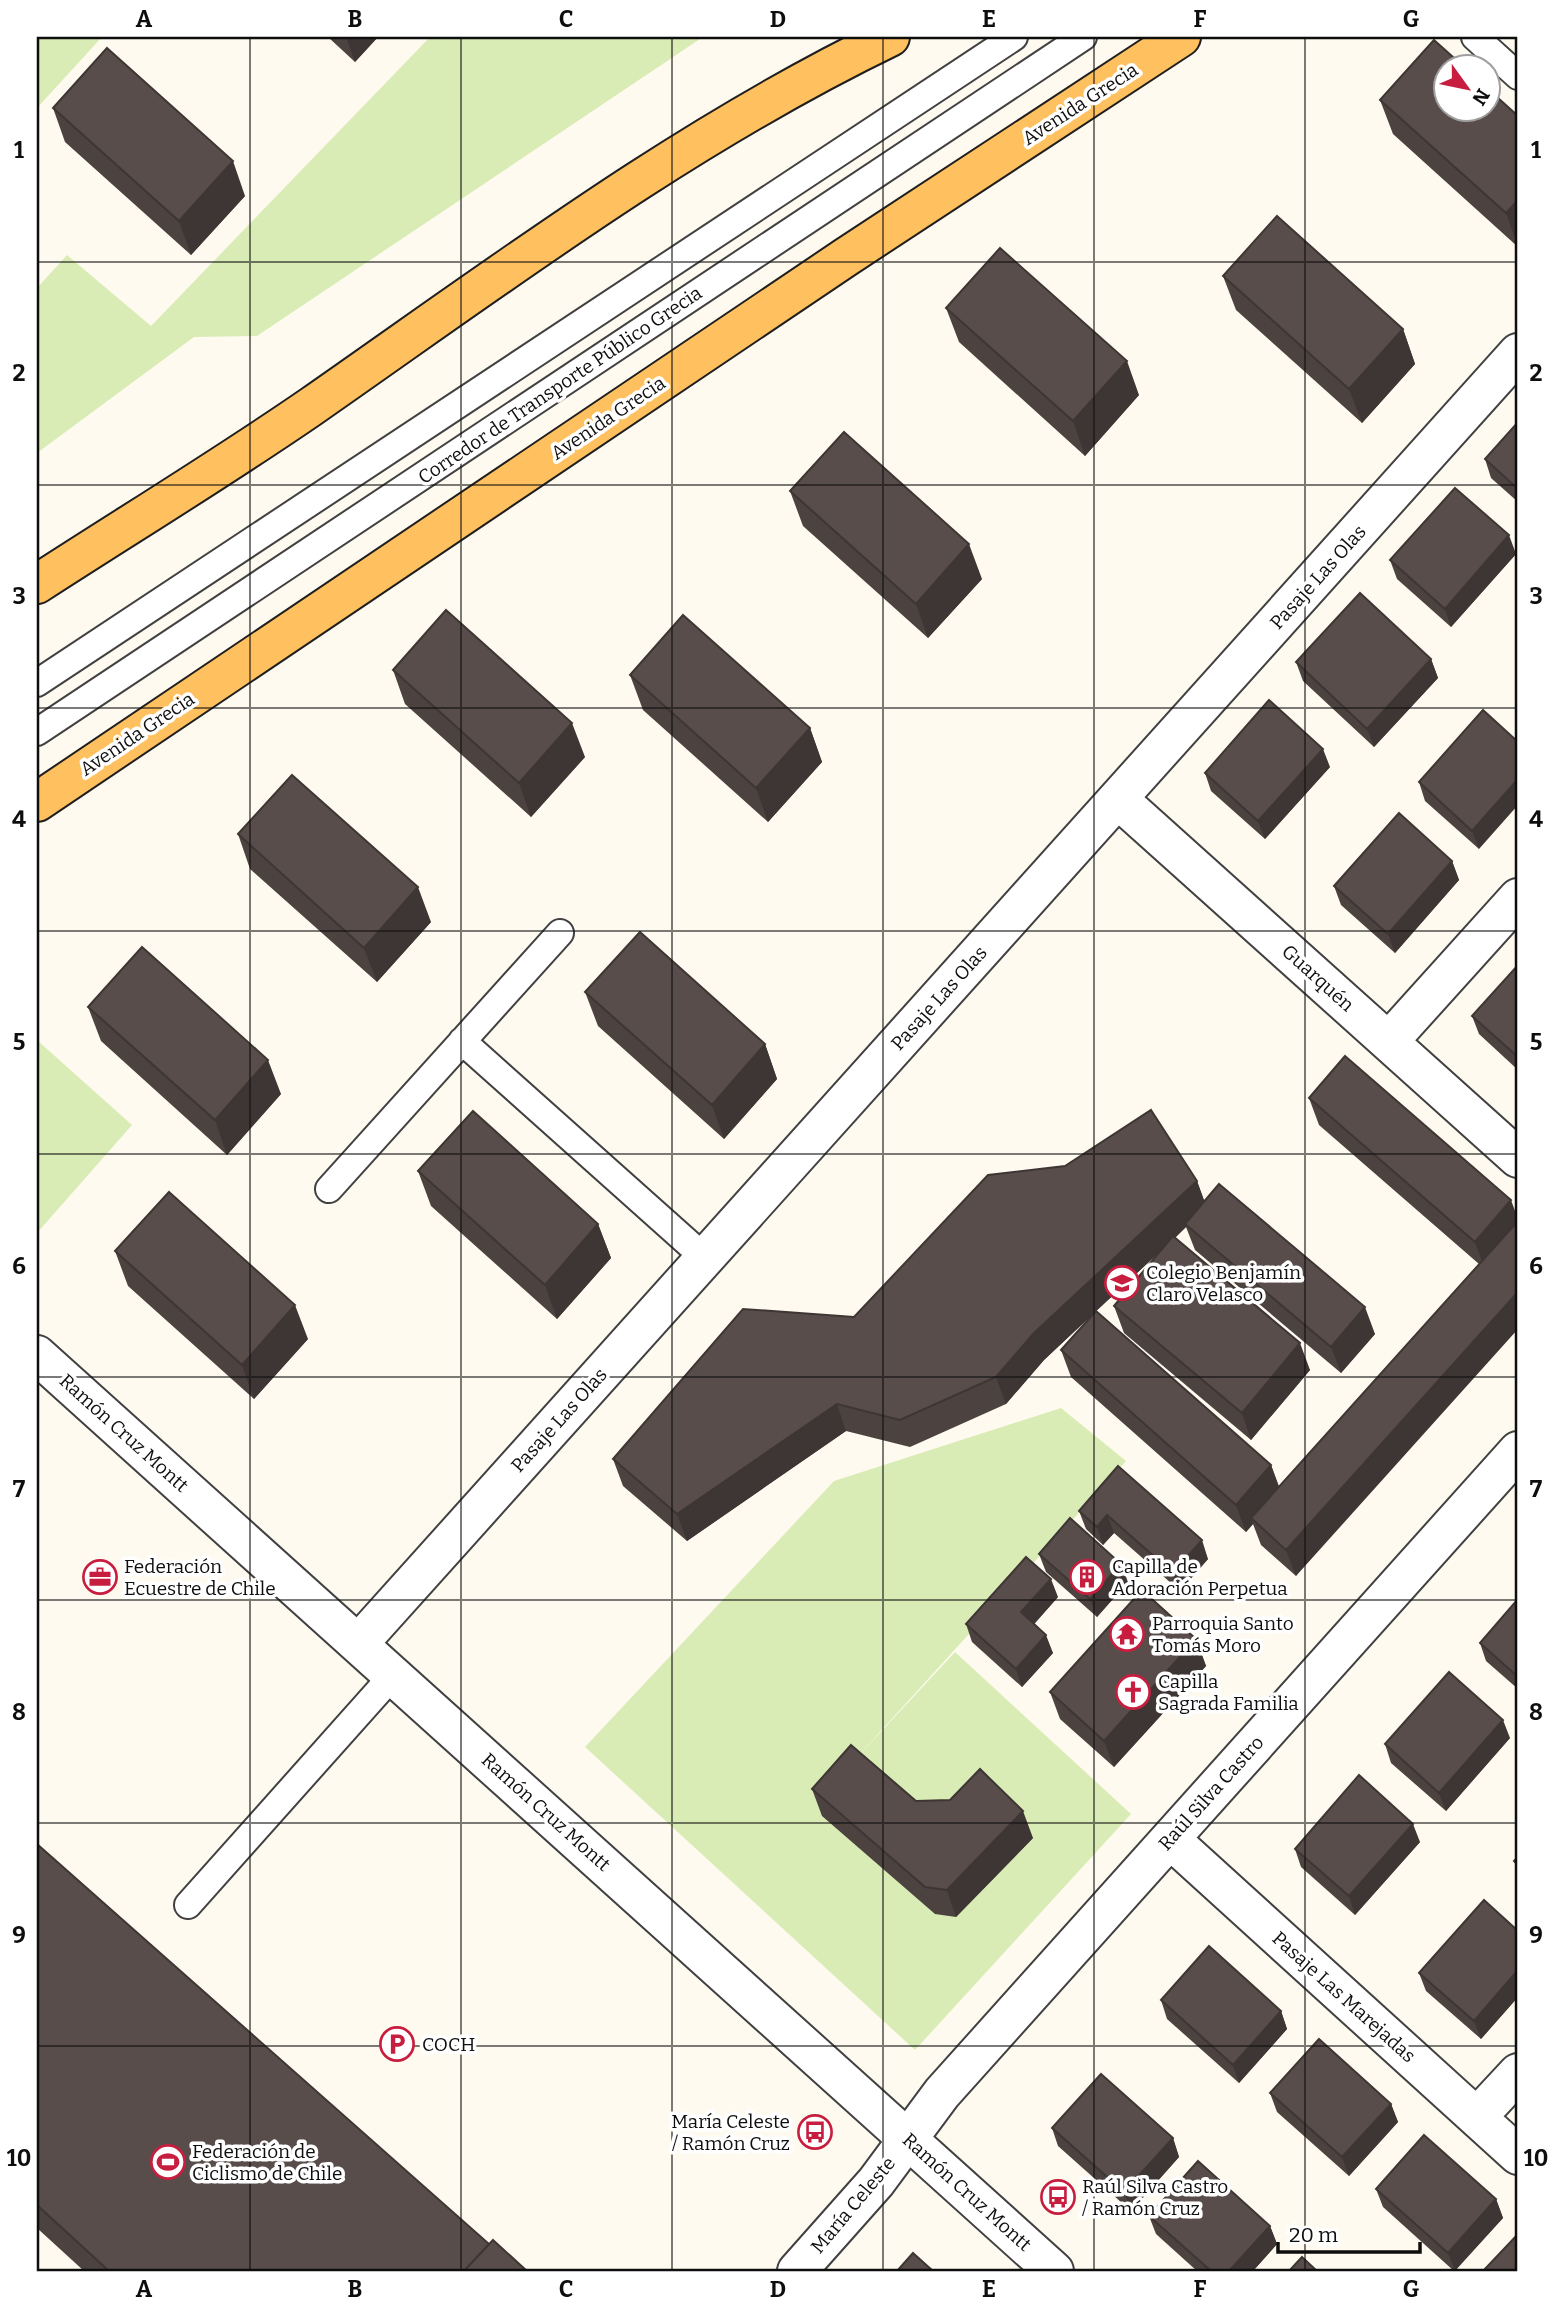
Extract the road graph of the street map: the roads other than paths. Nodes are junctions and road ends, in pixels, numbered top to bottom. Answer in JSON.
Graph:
{"nodes":[{"id":1,"x":890,"y":37,"type":"edge"},
{"id":2,"x":1014,"y":37,"type":"edge"},
{"id":3,"x":1083,"y":37,"type":"edge"},
{"id":4,"x":1181,"y":37,"type":"edge"},
{"id":5,"x":1475,"y":37,"type":"edge"},
{"id":6,"x":1518,"y":76,"type":"edge"},
{"id":7,"x":1518,"y":354,"type":"edge"},
{"id":8,"x":37,"y":584,"type":"edge"},
{"id":9,"x":37,"y":684,"type":"edge"},
{"id":10,"x":37,"y":732,"type":"edge"},
{"id":11,"x":1118,"y":799,"type":"junction"},
{"id":12,"x":37,"y":802,"type":"edge"},
{"id":13,"x":1518,"y":898,"type":"edge"},
{"id":14,"x":560,"y":933,"type":"dead end"},
{"id":15,"x":462,"y":1041,"type":"junction"},
{"id":16,"x":1389,"y":1041,"type":"junction"},
{"id":17,"x":1518,"y":1158,"type":"edge"},
{"id":18,"x":329,"y":1189,"type":"dead end"},
{"id":19,"x":705,"y":1258,"type":"junction"},
{"id":20,"x":37,"y":1355,"type":"edge"},
{"id":21,"x":1518,"y":1451,"type":"edge"},
{"id":22,"x":359,"y":1643,"type":"junction"},
{"id":23,"x":394,"y":1674,"type":"junction"},
{"id":24,"x":1170,"y":1839,"type":"junction"},
{"id":25,"x":188,"y":1905,"type":"dead end"},
{"id":26,"x":1518,"y":2073,"type":"edge"},
{"id":27,"x":1478,"y":2118,"type":"junction"},
{"id":28,"x":909,"y":2138,"type":"junction"},
{"id":29,"x":1518,"y":2155,"type":"edge"},
{"id":30,"x":797,"y":2271,"type":"edge"},
{"id":31,"x":1054,"y":2271,"type":"edge"}],
"edges":[{"from":1,"to":8,"type":"main road"},
{"from":2,"to":9,"type":"lane","name":"Corredor de Transporte Público Grecia"},
{"from":3,"to":10,"type":"lane","name":"Corredor de Transporte Público Grecia"},
{"from":4,"to":12,"type":"main road","name":"Avenida Grecia"},
{"from":5,"to":6,"type":"lane"},
{"from":7,"to":11,"type":"street","name":"Pasaje Las Olas"},
{"from":11,"to":16,"type":"street","name":"Guarquén"},
{"from":11,"to":19,"type":"street","name":"Pasaje Las Olas"},
{"from":13,"to":16,"type":"street"},
{"from":14,"to":15,"type":"lane"},
{"from":15,"to":18,"type":"lane"},
{"from":15,"to":19,"type":"lane"},
{"from":16,"to":17,"type":"street","name":"Guarquén"},
{"from":19,"to":22,"type":"street","name":"Pasaje Las Olas"},
{"from":20,"to":22,"type":"street","name":"Ramón Cruz Montt"},
{"from":21,"to":24,"type":"street","name":"Raúl Silva Castro"},
{"from":22,"to":23,"type":"street","name":"Ramón Cruz Montt"},
{"from":23,"to":25,"type":"lane"},
{"from":23,"to":28,"type":"street","name":"Ramón Cruz Montt"},
{"from":24,"to":27,"type":"street","name":"Pasaje Las Marejadas"},
{"from":24,"to":28,"type":"street","name":"Raúl Silva Castro"},
{"from":26,"to":27,"type":"street"},
{"from":27,"to":29,"type":"street","name":"Pasaje Las Marejadas"},
{"from":28,"to":30,"type":"street","name":"María Celeste"},
{"from":28,"to":31,"type":"street","name":"Ramón Cruz Montt"}]}
